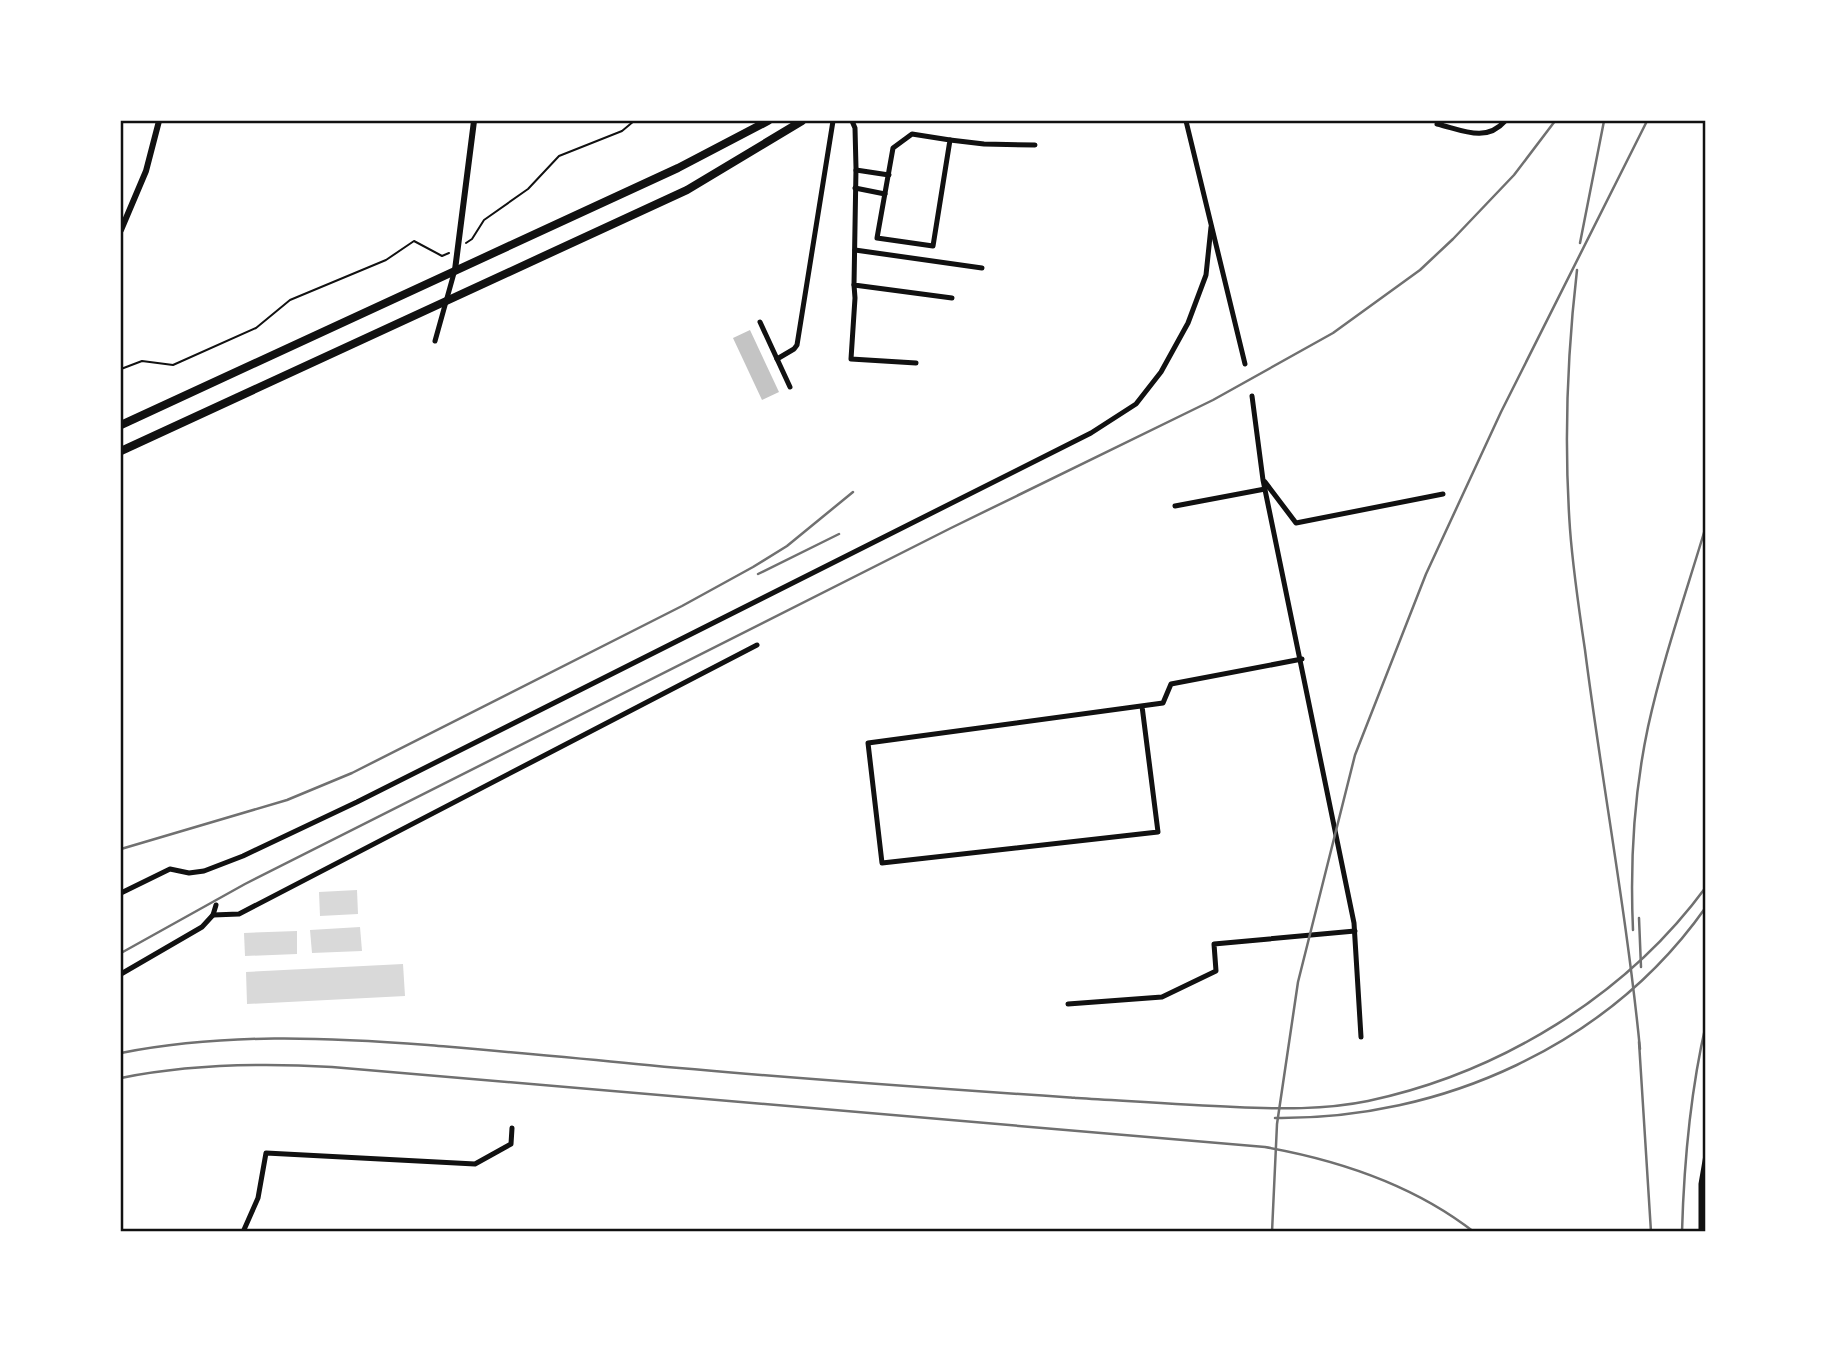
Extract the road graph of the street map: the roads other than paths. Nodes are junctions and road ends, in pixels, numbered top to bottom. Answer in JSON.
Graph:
{"nodes":[{"id":1,"x":159,"y":121,"type":"edge"},
{"id":2,"x":474,"y":121,"type":"edge"},
{"id":3,"x":768,"y":121,"type":"edge"},
{"id":4,"x":802,"y":121,"type":"edge"},
{"id":5,"x":833,"y":121,"type":"edge"},
{"id":6,"x":852,"y":121,"type":"edge"},
{"id":7,"x":1186,"y":121,"type":"edge"},
{"id":8,"x":1505,"y":121,"type":"edge"},
{"id":9,"x":757,"y":124,"type":"edge"},
{"id":10,"x":1437,"y":124,"type":"dead end"},
{"id":11,"x":950,"y":140,"type":"junction"},
{"id":12,"x":1035,"y":145,"type":"dead end"},
{"id":13,"x":856,"y":170,"type":"junction"},
{"id":14,"x":889,"y":175,"type":"junction"},
{"id":15,"x":855,"y":188,"type":"junction"},
{"id":16,"x":885,"y":194,"type":"junction"},
{"id":17,"x":1211,"y":227,"type":"junction"},
{"id":18,"x":121,"y":230,"type":"edge"},
{"id":19,"x":855,"y":250,"type":"junction"},
{"id":20,"x":982,"y":268,"type":"dead end"},
{"id":21,"x":455,"y":270,"type":"junction"},
{"id":22,"x":853,"y":285,"type":"junction"},
{"id":23,"x":952,"y":298,"type":"dead end"},
{"id":24,"x":444,"y":302,"type":"junction"},
{"id":25,"x":760,"y":321,"type":"dead end"},
{"id":26,"x":435,"y":341,"type":"dead end"},
{"id":27,"x":777,"y":359,"type":"junction"},
{"id":28,"x":916,"y":363,"type":"dead end"},
{"id":29,"x":1245,"y":364,"type":"dead end"},
{"id":30,"x":790,"y":387,"type":"dead end"},
{"id":31,"x":1252,"y":396,"type":"dead end"},
{"id":32,"x":121,"y":425,"type":"edge"},
{"id":33,"x":121,"y":451,"type":"edge"},
{"id":34,"x":1263,"y":480,"type":"junction"},
{"id":35,"x":1265,"y":489,"type":"junction"},
{"id":36,"x":1443,"y":494,"type":"dead end"},
{"id":37,"x":1175,"y":506,"type":"dead end"},
{"id":38,"x":757,"y":645,"type":"dead end"},
{"id":39,"x":1302,"y":659,"type":"junction"},
{"id":40,"x":1142,"y":706,"type":"junction"},
{"id":41,"x":121,"y":893,"type":"edge"},
{"id":42,"x":216,"y":905,"type":"dead end"},
{"id":43,"x":213,"y":915,"type":"junction"},
{"id":44,"x":1355,"y":931,"type":"junction"},
{"id":45,"x":121,"y":974,"type":"edge"},
{"id":46,"x":1068,"y":1004,"type":"dead end"},
{"id":47,"x":1361,"y":1037,"type":"dead end"},
{"id":48,"x":512,"y":1128,"type":"dead end"},
{"id":49,"x":1706,"y":1155,"type":"edge"},
{"id":50,"x":243,"y":1232,"type":"edge"},
{"id":51,"x":1701,"y":1232,"type":"edge"}],
"edges":[{"from":1,"to":18,"type":"street"},
{"from":2,"to":21,"type":"street"},
{"from":3,"to":9,"type":"main road"},
{"from":4,"to":24,"type":"main road"},
{"from":5,"to":27,"type":"street"},
{"from":6,"to":13,"type":"street"},
{"from":7,"to":17,"type":"street"},
{"from":8,"to":10,"type":"street"},
{"from":9,"to":21,"type":"main road"},
{"from":11,"to":12,"type":"street"},
{"from":11,"to":14,"type":"street"},
{"from":11,"to":16,"type":"street"},
{"from":13,"to":14,"type":"street"},
{"from":13,"to":15,"type":"street"},
{"from":14,"to":16,"type":"street"},
{"from":15,"to":16,"type":"street"},
{"from":15,"to":19,"type":"street"},
{"from":17,"to":29,"type":"street"},
{"from":17,"to":41,"type":"street"},
{"from":19,"to":20,"type":"street"},
{"from":19,"to":22,"type":"street"},
{"from":21,"to":24,"type":"street"},
{"from":21,"to":32,"type":"main road"},
{"from":22,"to":23,"type":"street"},
{"from":22,"to":28,"type":"street"},
{"from":24,"to":26,"type":"street"},
{"from":24,"to":33,"type":"main road"},
{"from":25,"to":27,"type":"street"},
{"from":27,"to":30,"type":"street"},
{"from":31,"to":34,"type":"street"},
{"from":34,"to":35,"type":"street"},
{"from":34,"to":36,"type":"street"},
{"from":35,"to":37,"type":"street"},
{"from":35,"to":39,"type":"street"},
{"from":38,"to":43,"type":"street"},
{"from":39,"to":40,"type":"street"},
{"from":39,"to":44,"type":"street"},
{"from":40,"to":40,"type":"street"},
{"from":42,"to":43,"type":"street"},
{"from":43,"to":45,"type":"street"},
{"from":44,"to":46,"type":"street"},
{"from":44,"to":47,"type":"street"},
{"from":48,"to":50,"type":"street"},
{"from":49,"to":51,"type":"street"}]}
